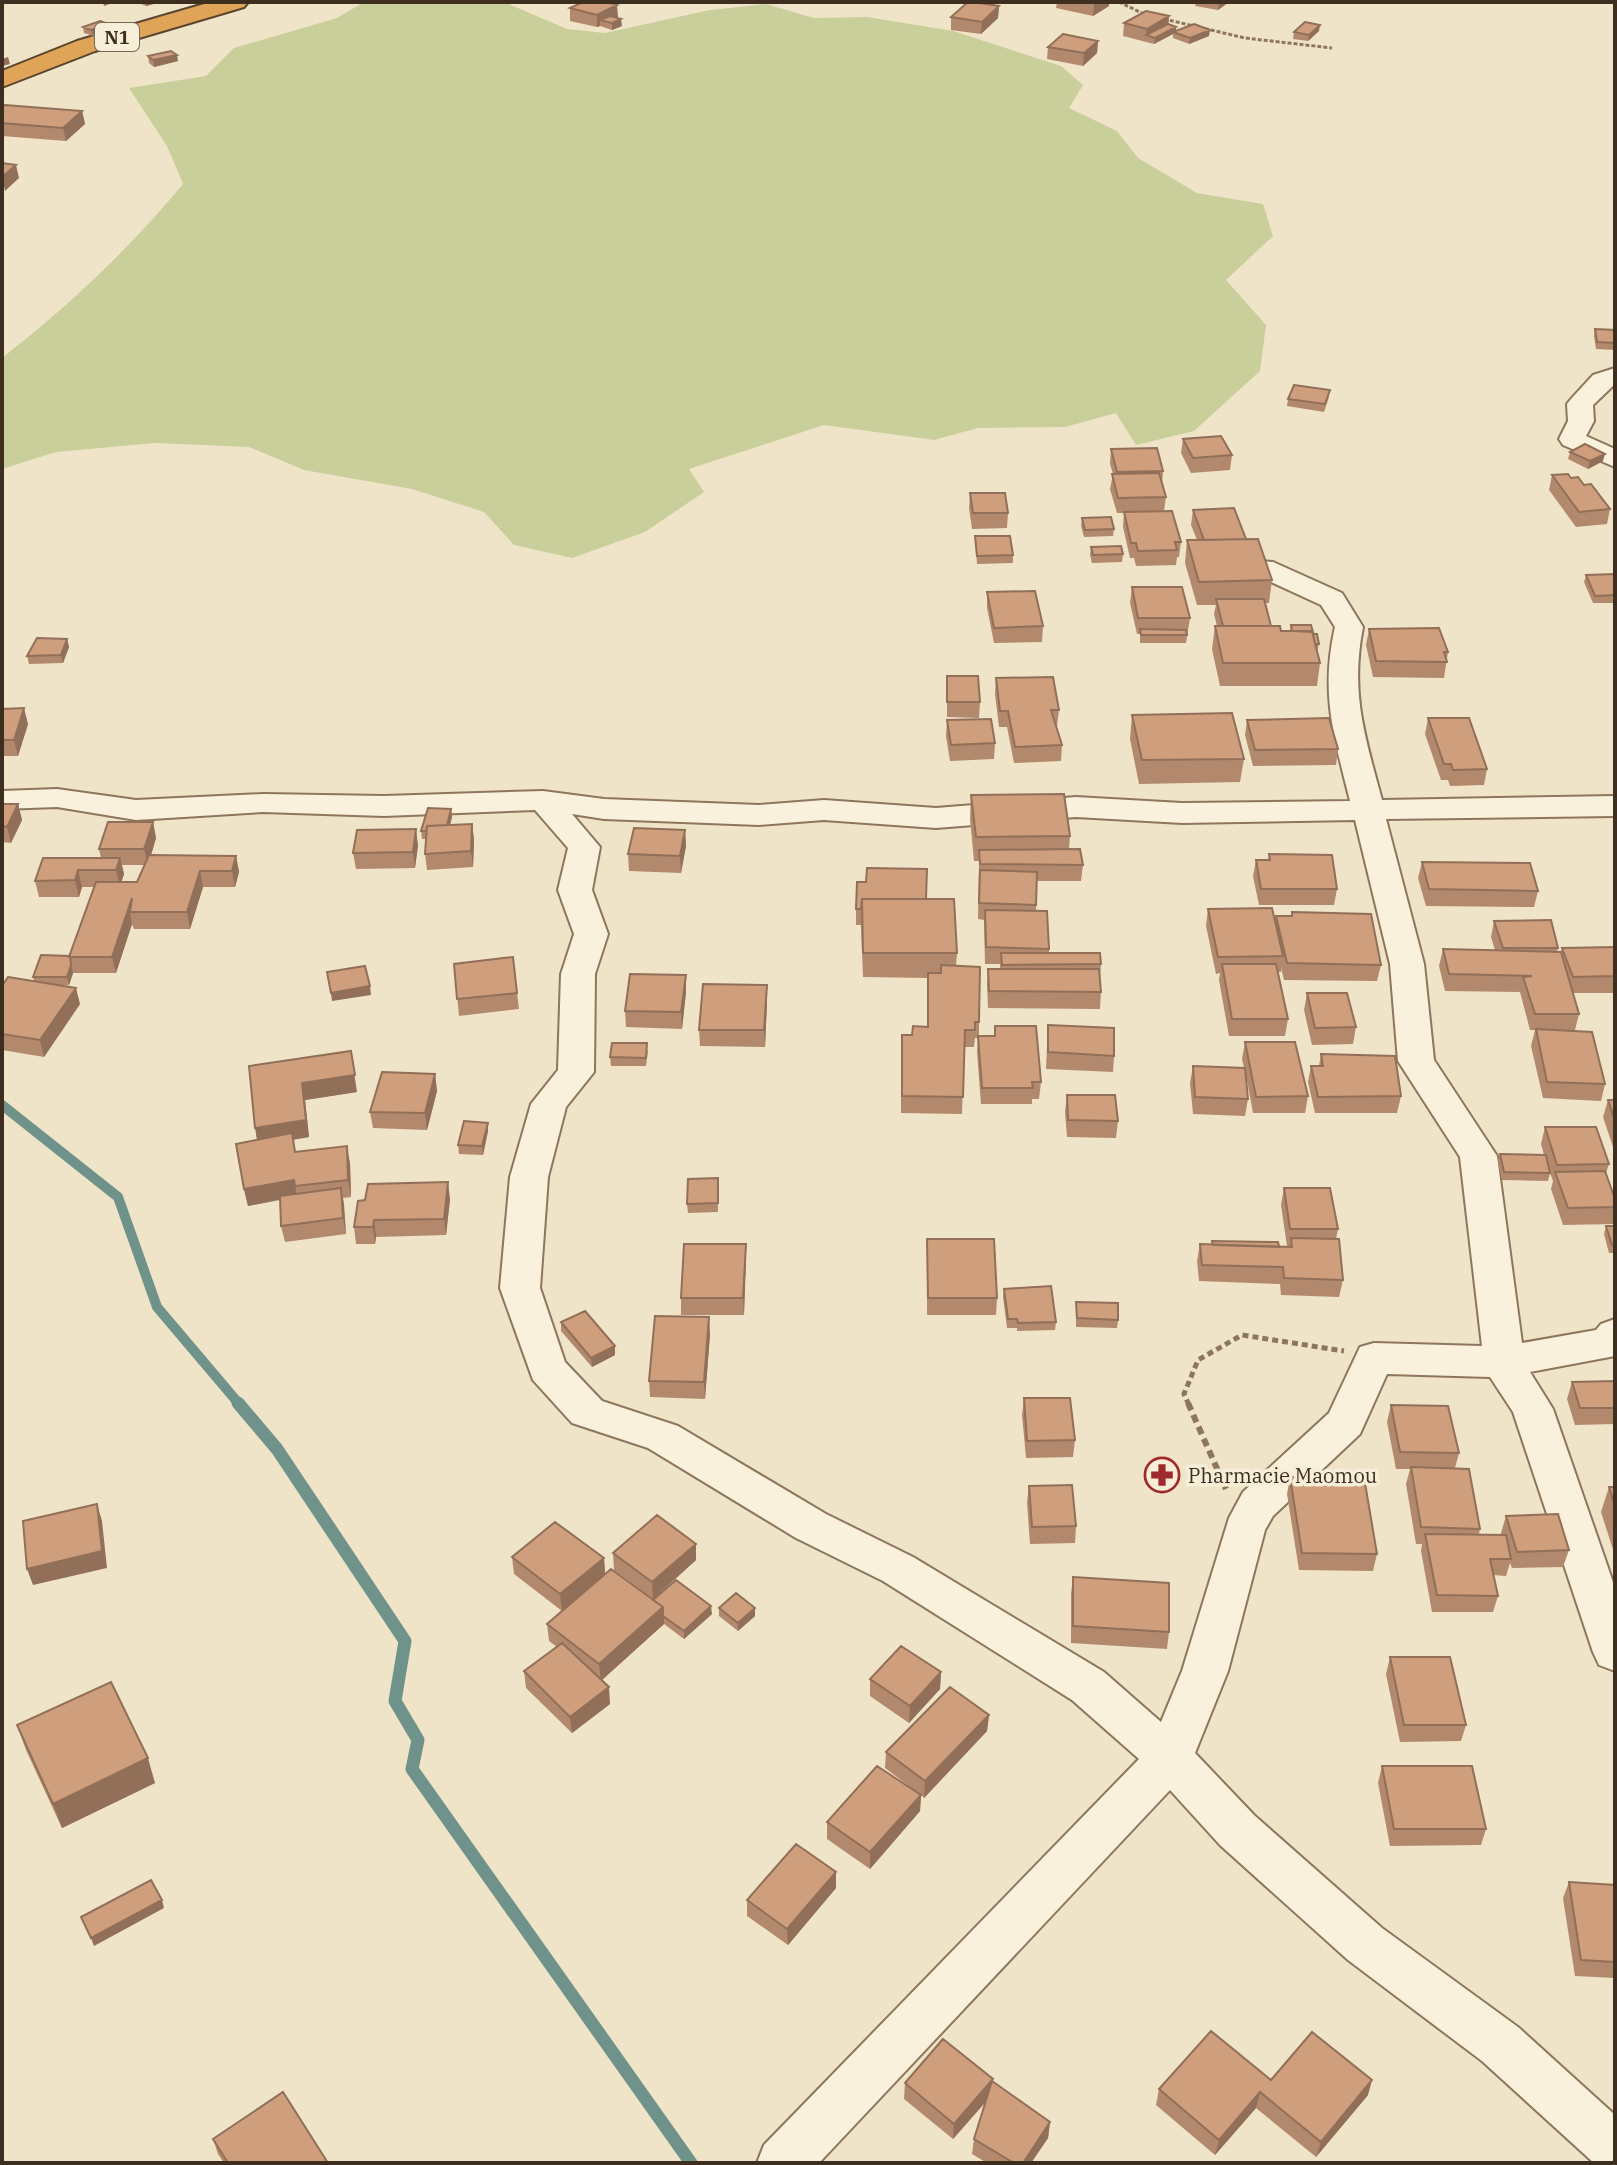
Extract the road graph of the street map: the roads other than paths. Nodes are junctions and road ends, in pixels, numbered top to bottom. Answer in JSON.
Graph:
{"nodes":[{"id":1,"x":236,"y":2,"type":"edge"},
{"id":2,"x":2,"y":80,"type":"edge"},
{"id":3,"x":1615,"y":375,"type":"edge"},
{"id":4,"x":1615,"y":459,"type":"edge"},
{"id":5,"x":1220,"y":565,"type":"edge"},
{"id":6,"x":2,"y":800,"type":"edge"},
{"id":7,"x":543,"y":800,"type":"junction"},
{"id":8,"x":1615,"y":806,"type":"edge"},
{"id":9,"x":1367,"y":809,"type":"junction"},
{"id":10,"x":1615,"y":1334,"type":"edge"},
{"id":11,"x":1502,"y":1362,"type":"junction"},
{"id":12,"x":1615,"y":1652,"type":"edge"},
{"id":13,"x":1170,"y":1758,"type":"junction"},
{"id":14,"x":1615,"y":2147,"type":"edge"},
{"id":15,"x":783,"y":2163,"type":"edge"}],
"edges":[{"from":1,"to":2,"type":"highway","number":"N1"},
{"from":3,"to":4,"type":"street"},
{"from":5,"to":9,"type":"street"},
{"from":6,"to":7,"type":"street"},
{"from":7,"to":9,"type":"street"},
{"from":7,"to":13,"type":"street"},
{"from":8,"to":9,"type":"street"},
{"from":9,"to":11,"type":"street"},
{"from":10,"to":11,"type":"street"},
{"from":11,"to":12,"type":"street"},
{"from":11,"to":13,"type":"street"},
{"from":13,"to":14,"type":"street"},
{"from":13,"to":15,"type":"street"}]}
